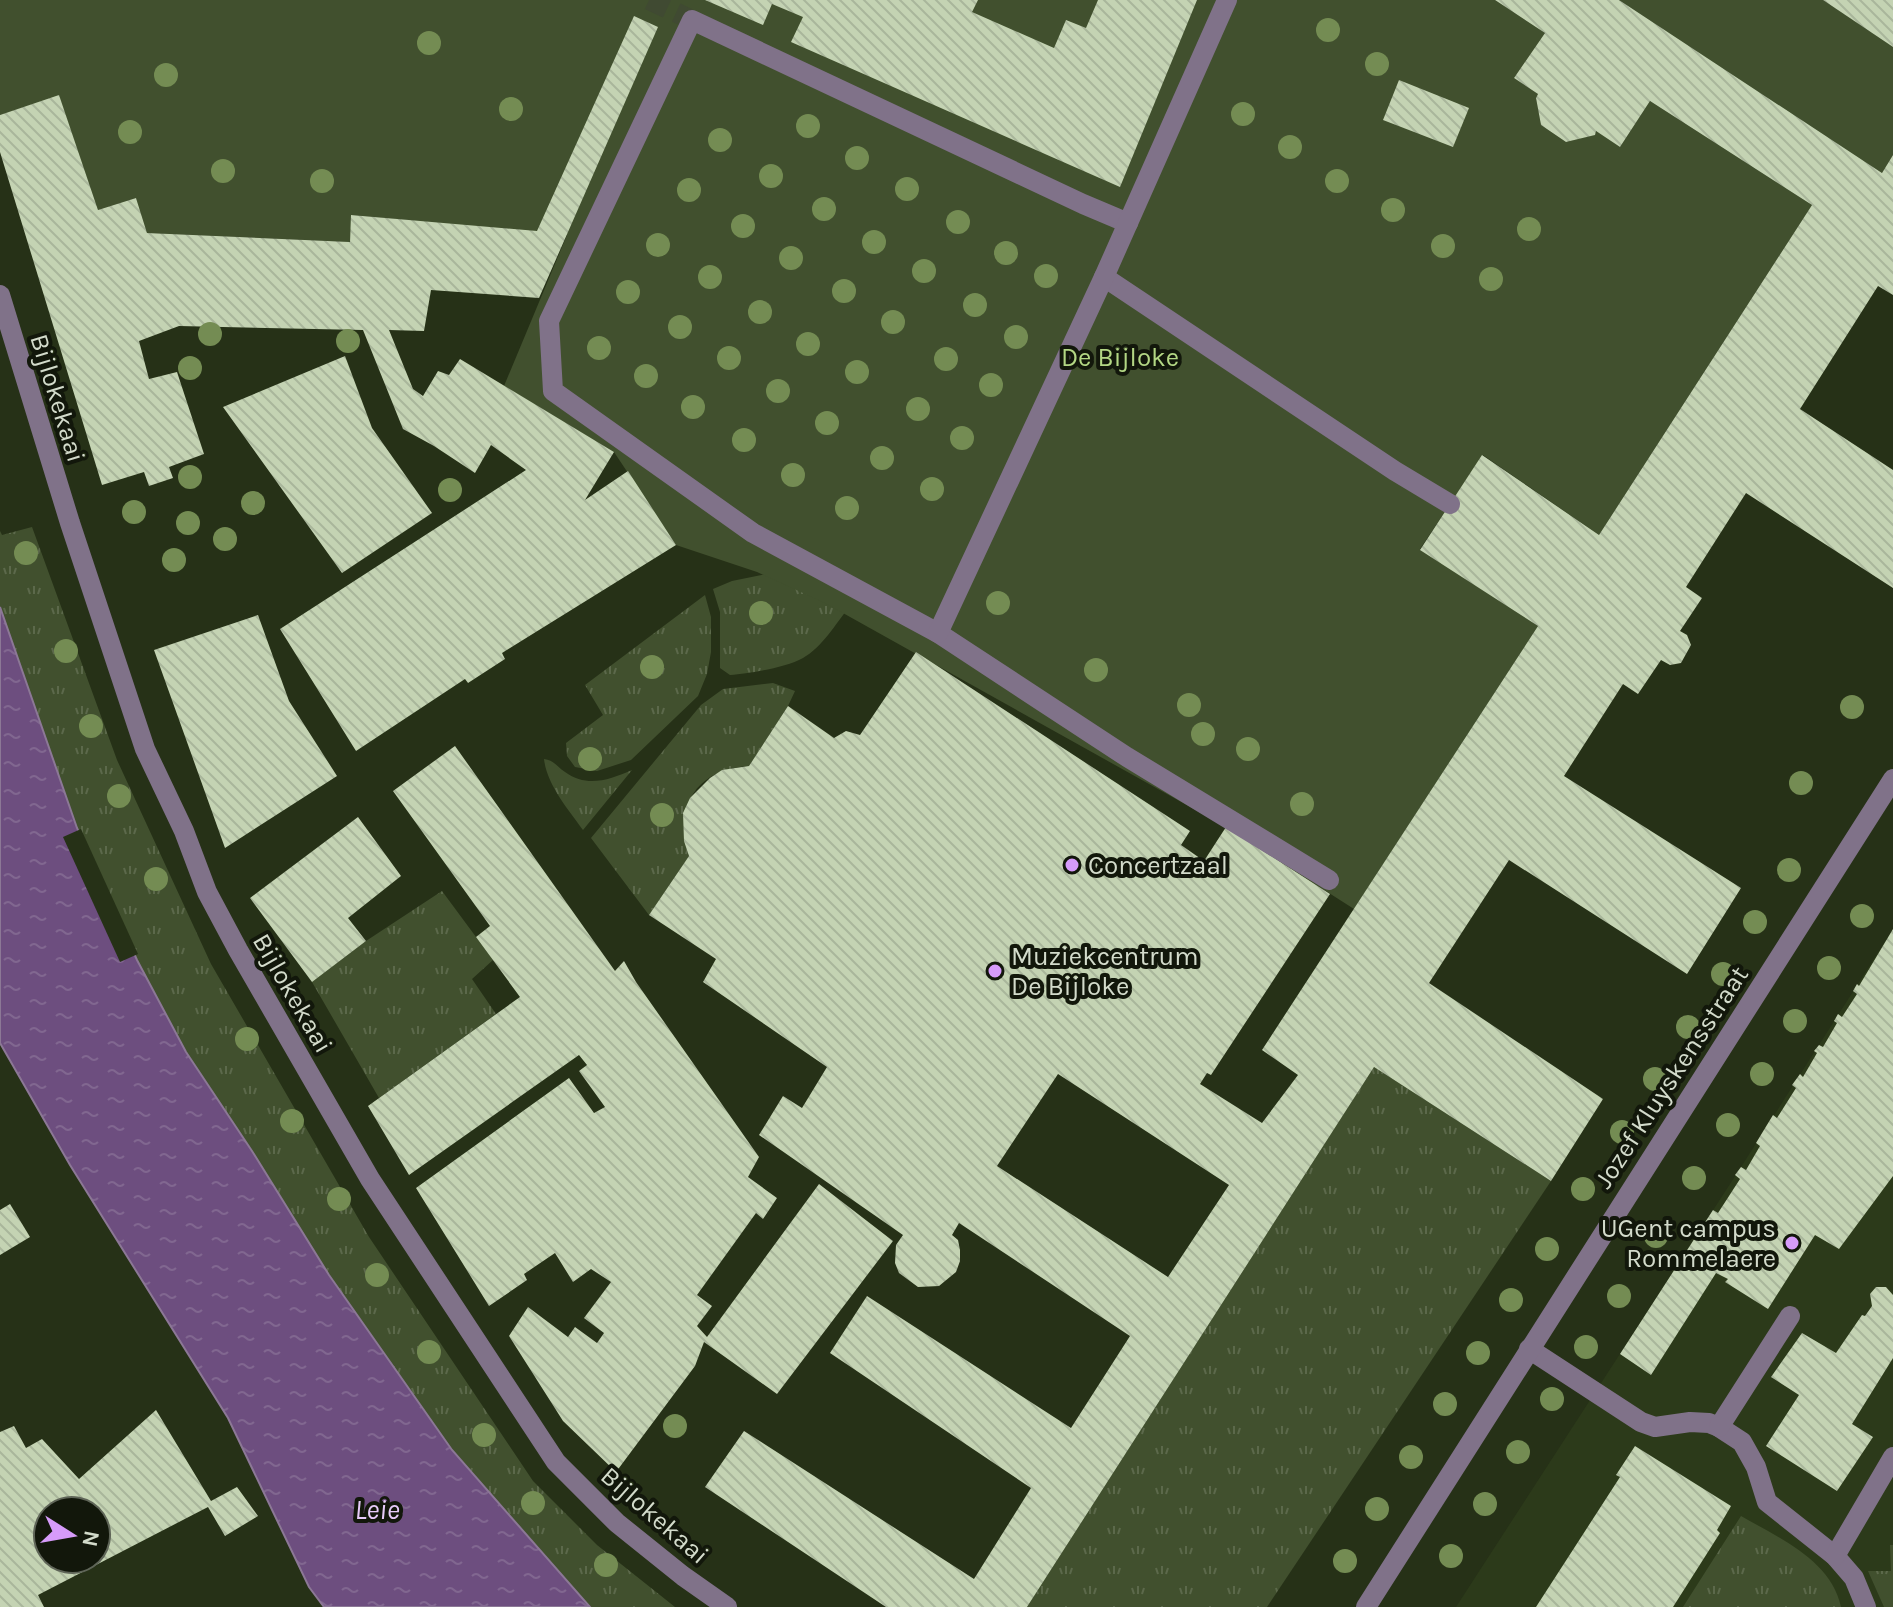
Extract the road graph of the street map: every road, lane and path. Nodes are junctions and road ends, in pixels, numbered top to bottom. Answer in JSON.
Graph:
{"nodes":[{"id":1,"x":1227,"y":0,"type":"edge"},
{"id":2,"x":1128,"y":223,"type":"junction"},
{"id":3,"x":1104,"y":277,"type":"junction"},
{"id":4,"x":0,"y":295,"type":"edge"},
{"id":5,"x":1450,"y":504,"type":"dead end"},
{"id":6,"x":938,"y":633,"type":"junction"},
{"id":7,"x":1892,"y":782,"type":"edge"},
{"id":8,"x":1329,"y":880,"type":"dead end"},
{"id":9,"x":1790,"y":1316,"type":"dead end"},
{"id":10,"x":1529,"y":1349,"type":"junction"},
{"id":11,"x":1719,"y":1427,"type":"junction"},
{"id":12,"x":1893,"y":1457,"type":"edge"},
{"id":13,"x":1835,"y":1556,"type":"junction"},
{"id":14,"x":727,"y":1607,"type":"edge"},
{"id":15,"x":1366,"y":1607,"type":"edge"},
{"id":16,"x":1866,"y":1607,"type":"edge"}],
"edges":[{"from":1,"to":2,"type":"street"},
{"from":2,"to":3,"type":"street"},
{"from":2,"to":6,"type":"street"},
{"from":3,"to":5,"type":"street"},
{"from":3,"to":6,"type":"street"},
{"from":4,"to":14,"type":"street","name":"Bijlokekaai"},
{"from":6,"to":8,"type":"street"},
{"from":7,"to":10,"type":"street","name":"Jozef Kluyskensstraat"},
{"from":9,"to":11,"type":"street"},
{"from":10,"to":11,"type":"street"},
{"from":10,"to":15,"type":"street","name":"Jozef Kluyskensstraat"},
{"from":11,"to":13,"type":"street"},
{"from":12,"to":13,"type":"street"},
{"from":13,"to":16,"type":"street"}]}
